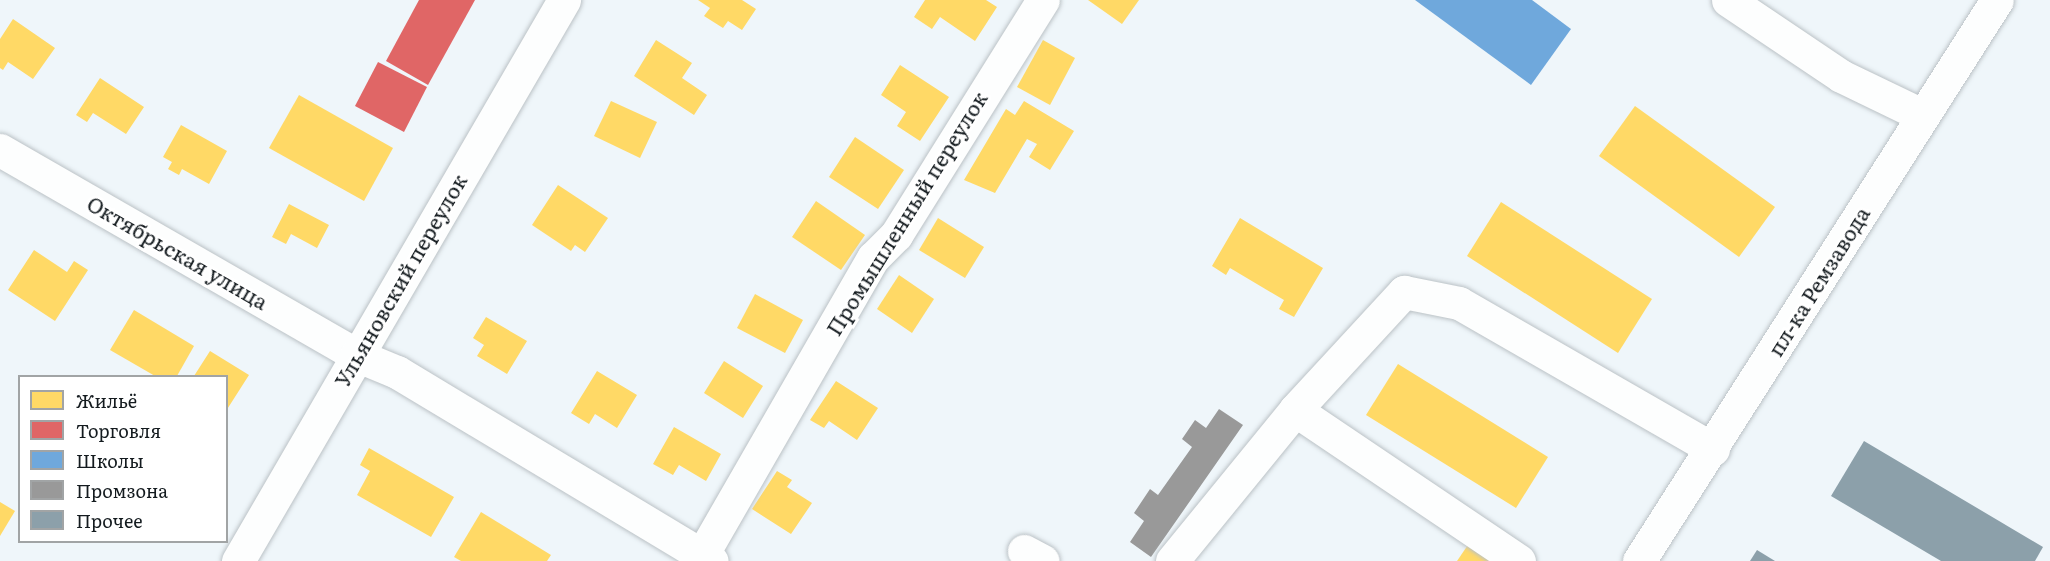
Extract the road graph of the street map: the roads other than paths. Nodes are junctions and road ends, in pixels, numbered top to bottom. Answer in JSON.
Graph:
{"nodes":[{"id":1,"x":564,"y":0,"type":"edge"},
{"id":2,"x":1043,"y":0,"type":"edge"},
{"id":3,"x":1728,"y":0,"type":"edge"},
{"id":4,"x":1997,"y":0,"type":"edge"},
{"id":5,"x":1922,"y":115,"type":"junction"},
{"id":6,"x":0,"y":150,"type":"edge"},
{"id":7,"x":356,"y":355,"type":"junction"},
{"id":8,"x":1295,"y":410,"type":"junction"},
{"id":9,"x":1713,"y":449,"type":"junction"},
{"id":10,"x":707,"y":558,"type":"edge"},
{"id":11,"x":238,"y":561,"type":"edge"},
{"id":12,"x":1172,"y":561,"type":"edge"},
{"id":13,"x":1519,"y":561,"type":"edge"},
{"id":14,"x":1639,"y":561,"type":"edge"}],
"edges":[{"from":1,"to":7,"type":"street","name":"Ульяновский переулок"},
{"from":2,"to":10,"type":"street","name":"Промышленный переулок"},
{"from":3,"to":5,"type":"street"},
{"from":4,"to":5,"type":"street","name":"пл-ка Ремзавода"},
{"from":5,"to":9,"type":"street","name":"пл-ка Ремзавода"},
{"from":6,"to":7,"type":"street","name":"Октябрьская улица"},
{"from":7,"to":10,"type":"street","name":"Октябрьская улица"},
{"from":7,"to":11,"type":"street","name":"Ульяновский переулок"},
{"from":8,"to":9,"type":"street"},
{"from":8,"to":12,"type":"street"},
{"from":8,"to":13,"type":"street"},
{"from":9,"to":14,"type":"street","name":"пл-ка Ремзавода"}]}
